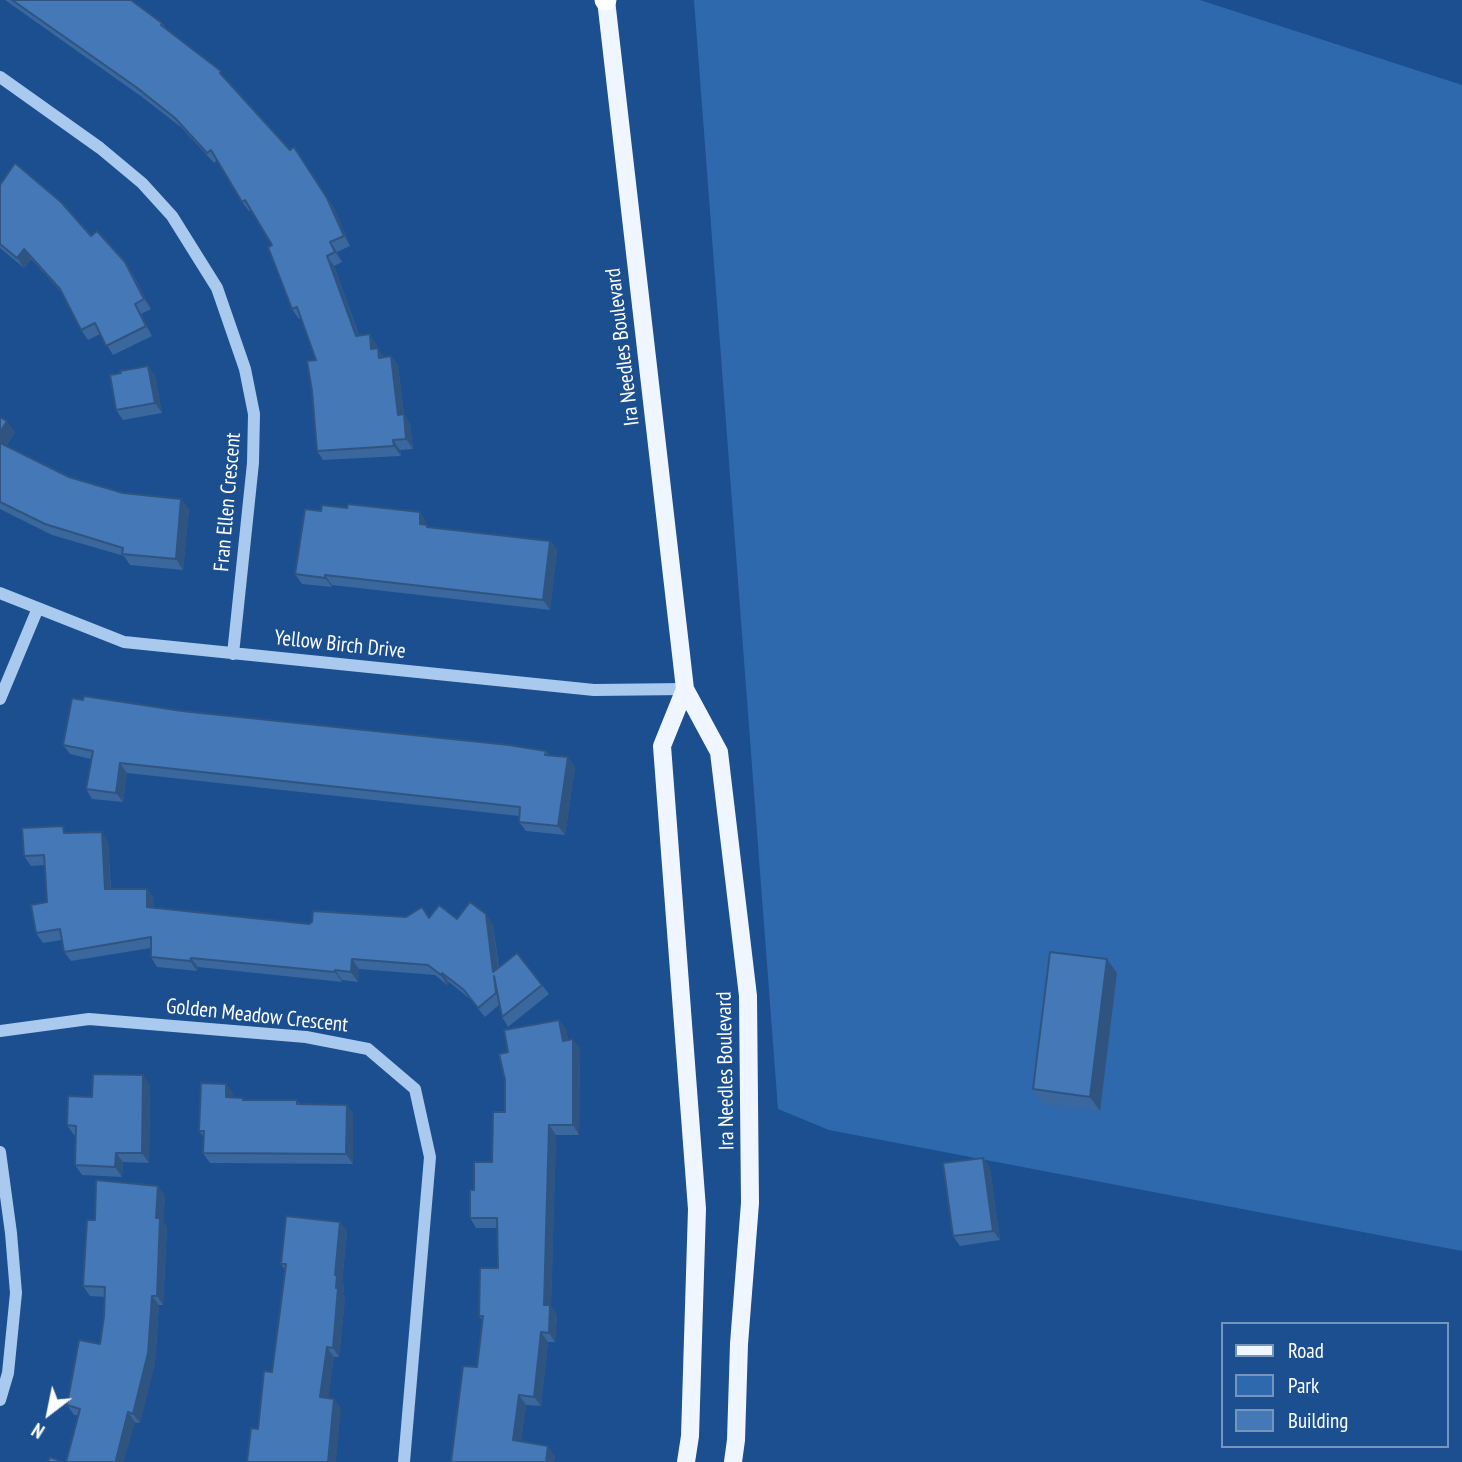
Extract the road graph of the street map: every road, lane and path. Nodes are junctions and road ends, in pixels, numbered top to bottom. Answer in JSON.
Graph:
{"nodes":[{"id":1,"x":606,"y":0,"type":"edge"},
{"id":2,"x":0,"y":77,"type":"edge"},
{"id":3,"x":0,"y":593,"type":"edge"},
{"id":4,"x":38,"y":608,"type":"junction"},
{"id":5,"x":233,"y":653,"type":"junction"},
{"id":6,"x":685,"y":689,"type":"junction"},
{"id":7,"x":0,"y":699,"type":"edge"},
{"id":8,"x":0,"y":1031,"type":"edge"},
{"id":9,"x":0,"y":1152,"type":"edge"},
{"id":10,"x":0,"y":1400,"type":"edge"},
{"id":11,"x":404,"y":1462,"type":"edge"},
{"id":12,"x":686,"y":1462,"type":"edge"},
{"id":13,"x":733,"y":1462,"type":"edge"}],
"edges":[{"from":1,"to":6,"type":"main road","name":"Ira Needles Boulevard"},
{"from":2,"to":5,"type":"street","name":"Fran Ellen Crescent"},
{"from":3,"to":4,"type":"street","name":"Yellow Birch Drive"},
{"from":4,"to":5,"type":"street","name":"Yellow Birch Drive"},
{"from":4,"to":7,"type":"street"},
{"from":5,"to":6,"type":"street","name":"Yellow Birch Drive"},
{"from":6,"to":12,"type":"main road","name":"Ira Needles Boulevard"},
{"from":6,"to":13,"type":"main road","name":"Ira Needles Boulevard"},
{"from":8,"to":11,"type":"street","name":"Golden Meadow Crescent"},
{"from":9,"to":10,"type":"street"}]}
